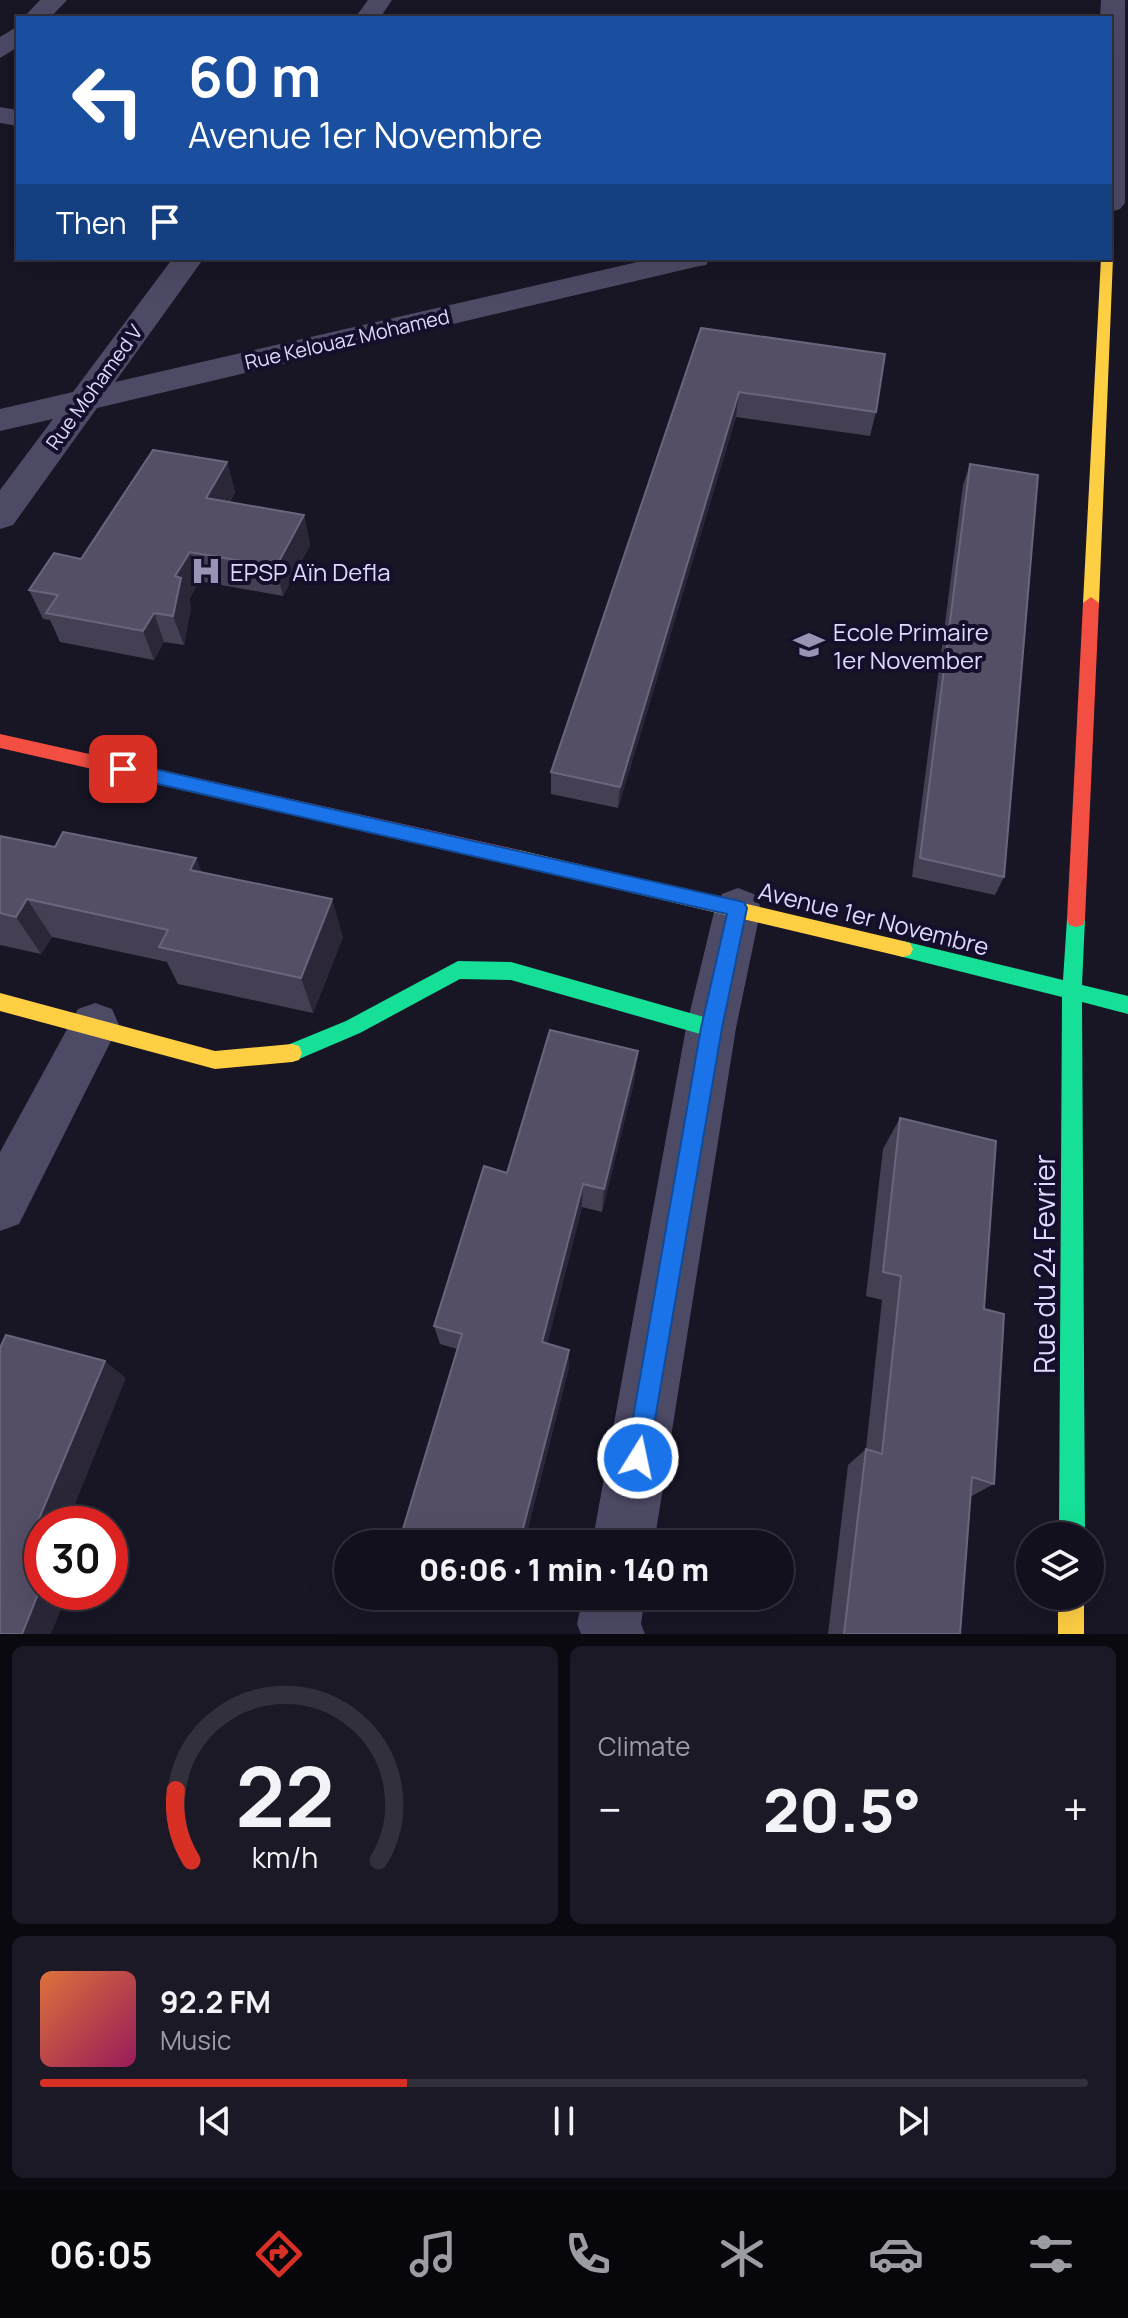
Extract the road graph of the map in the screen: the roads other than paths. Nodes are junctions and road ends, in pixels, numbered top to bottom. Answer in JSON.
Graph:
{"nodes":[{"id":1,"x":55,"y":0,"type":"edge"},
{"id":2,"x":1113,"y":0,"type":"edge"},
{"id":3,"x":37,"y":16,"type":"edge"},
{"id":4,"x":16,"y":36,"type":"edge"},
{"id":5,"x":0,"y":50,"type":"edge"},
{"id":6,"x":1117,"y":162,"type":"edge"},
{"id":7,"x":1112,"y":191,"type":"edge"},
{"id":8,"x":188,"y":260,"type":"edge"},
{"id":9,"x":686,"y":260,"type":"edge"},
{"id":10,"x":1107,"y":260,"type":"edge"},
{"id":11,"x":83,"y":400,"type":"junction"},
{"id":12,"x":0,"y":420,"type":"edge"},
{"id":13,"x":0,"y":516,"type":"edge"},
{"id":14,"x":0,"y":741,"type":"edge"},
{"id":15,"x":738,"y":908,"type":"junction"},
{"id":16,"x":1072,"y":993,"type":"junction"},
{"id":17,"x":0,"y":1002,"type":"edge"},
{"id":18,"x":1128,"y":1005,"type":"edge"},
{"id":19,"x":95,"y":1025,"type":"junction"},
{"id":20,"x":711,"y":1028,"type":"junction"},
{"id":21,"x":0,"y":1205,"type":"edge"},
{"id":22,"x":1072,"y":1522,"type":"edge"},
{"id":23,"x":625,"y":1530,"type":"edge"},
{"id":24,"x":612,"y":1610,"type":"edge"},
{"id":25,"x":1071,"y":1610,"type":"edge"},
{"id":26,"x":613,"y":1634,"type":"edge"},
{"id":27,"x":1071,"y":1634,"type":"edge"}],
"edges":[{"from":1,"to":3,"type":"street"},
{"from":2,"to":6,"type":"street"},
{"from":4,"to":5,"type":"street"},
{"from":6,"to":7,"type":"street"},
{"from":8,"to":11,"type":"street","name":"Rue Mohamed V"},
{"from":9,"to":11,"type":"street","name":"Rue Kelouaz Mohamed"},
{"from":10,"to":16,"type":"street","name":"Rue du 24 Fevrier"},
{"from":11,"to":12,"type":"street","name":"Rue Kelouaz Mohamed"},
{"from":11,"to":13,"type":"street","name":"Rue Mohamed V"},
{"from":14,"to":15,"type":"street","name":"Avenue 1er Novembre"},
{"from":15,"to":16,"type":"street","name":"Avenue 1er Novembre"},
{"from":15,"to":20,"type":"street"},
{"from":16,"to":18,"type":"street","name":"Avenue 1er Novembre"},
{"from":16,"to":22,"type":"street","name":"Rue du 24 Fevrier"},
{"from":17,"to":19,"type":"street"},
{"from":19,"to":20,"type":"street"},
{"from":19,"to":21,"type":"street"},
{"from":20,"to":23,"type":"street"},
{"from":24,"to":26,"type":"street"},
{"from":25,"to":27,"type":"street"}]}
